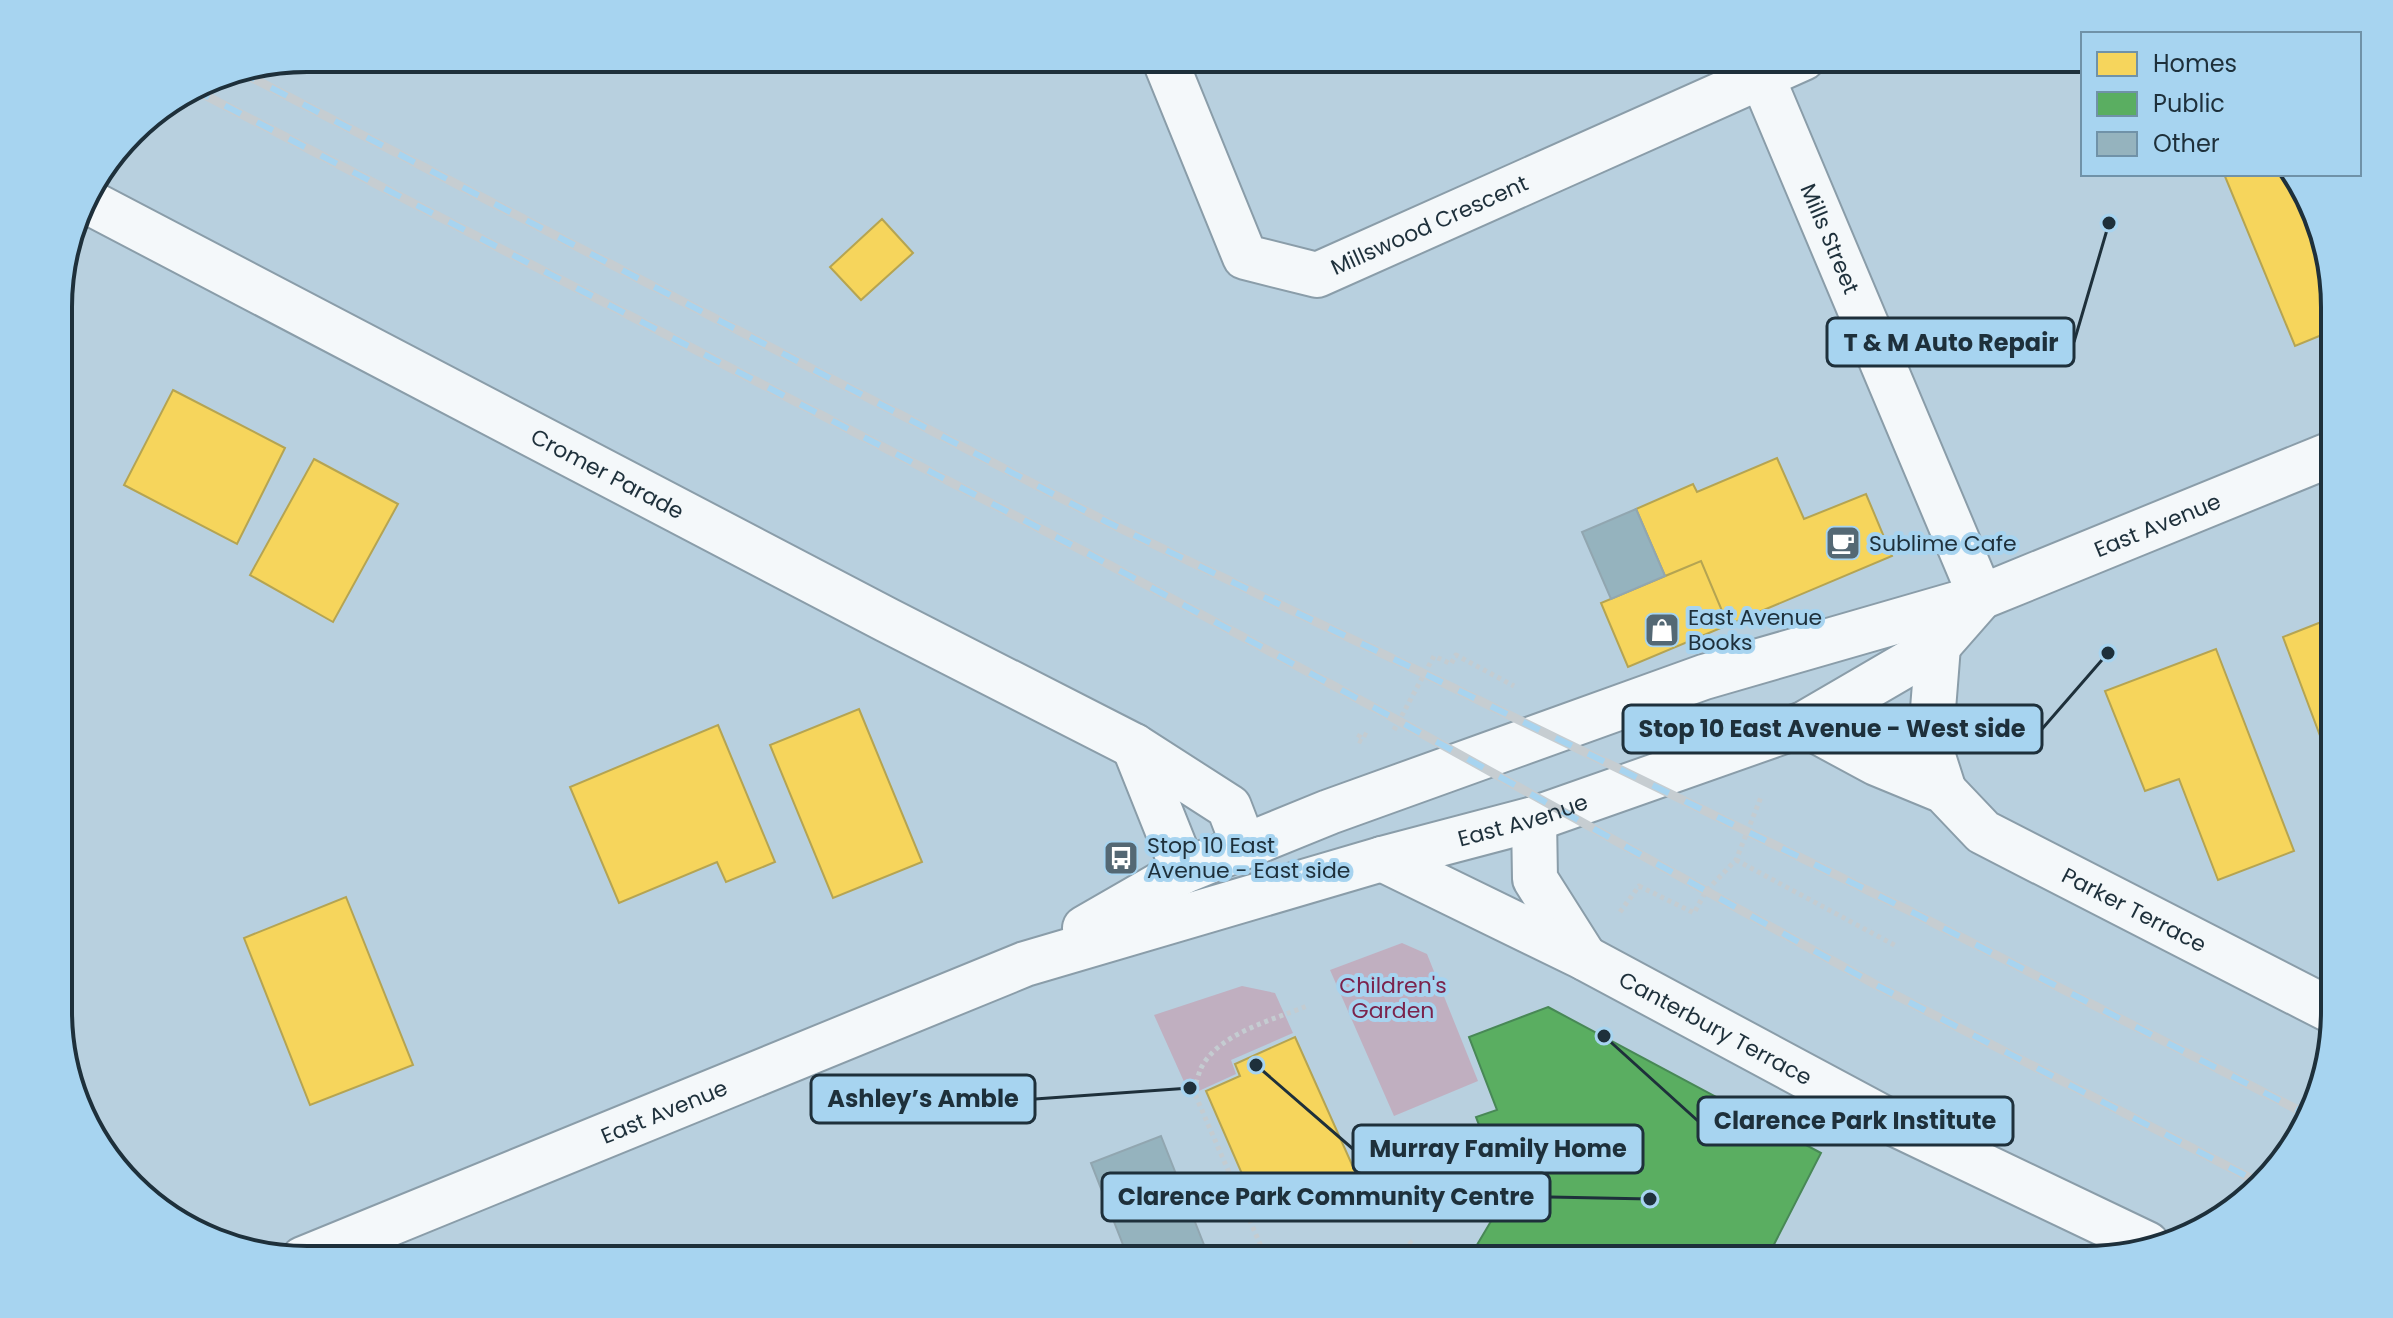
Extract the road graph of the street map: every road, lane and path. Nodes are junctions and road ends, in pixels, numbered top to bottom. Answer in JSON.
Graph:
{"nodes":[{"id":1,"x":1746,"y":72,"type":"edge"},
{"id":2,"x":1759,"y":72,"type":"edge"},
{"id":3,"x":1170,"y":73,"type":"edge"},
{"id":4,"x":95,"y":205,"type":"edge"},
{"id":5,"x":2321,"y":458,"type":"edge"},
{"id":6,"x":1981,"y":597,"type":"junction"},
{"id":7,"x":1938,"y":646,"type":"junction"},
{"id":8,"x":1520,"y":690,"type":"dead end"},
{"id":9,"x":1804,"y":724,"type":"junction"},
{"id":10,"x":1392,"y":733,"type":"dead end"},
{"id":11,"x":1373,"y":739,"type":"dead end"},
{"id":12,"x":1134,"y":746,"type":"junction"},
{"id":13,"x":1369,"y":746,"type":"dead end"},
{"id":14,"x":1944,"y":791,"type":"junction"},
{"id":15,"x":1753,"y":813,"type":"dead end"},
{"id":16,"x":1534,"y":819,"type":"junction"},
{"id":17,"x":1244,"y":846,"type":"junction"},
{"id":18,"x":1382,"y":859,"type":"junction"},
{"id":19,"x":1736,"y":860,"type":"junction"},
{"id":20,"x":1184,"y":871,"type":"junction"},
{"id":21,"x":1898,"y":947,"type":"dead end"},
{"id":22,"x":1585,"y":958,"type":"junction"},
{"id":23,"x":1025,"y":964,"type":"junction"},
{"id":24,"x":2321,"y":1005,"type":"edge"},
{"id":25,"x":1307,"y":1006,"type":"dead end"},
{"id":26,"x":2138,"y":1240,"type":"edge"},
{"id":27,"x":1409,"y":1241,"type":"dead end"},
{"id":28,"x":1261,"y":1245,"type":"edge"},
{"id":29,"x":1414,"y":1245,"type":"edge"},
{"id":30,"x":335,"y":1246,"type":"edge"}],
"edges":[{"from":1,"to":3,"type":"street","name":"Millswood Crescent"},
{"from":2,"to":6,"type":"street","name":"Mills Street"},
{"from":4,"to":12,"type":"street","name":"Cromer Parade"},
{"from":5,"to":6,"type":"street","name":"East Avenue"},
{"from":6,"to":7,"type":"street","name":"East Avenue"},
{"from":6,"to":17,"type":"street","name":"East Avenue"},
{"from":7,"to":9,"type":"street","name":"East Avenue"},
{"from":7,"to":14,"type":"street","name":"Parker Terrace"},
{"from":8,"to":10,"type":"path"},
{"from":9,"to":14,"type":"street","name":"Parker Terrace"},
{"from":9,"to":16,"type":"street","name":"East Avenue"},
{"from":11,"to":13,"type":"path"},
{"from":12,"to":17,"type":"street","name":"Cromer Parade"},
{"from":12,"to":20,"type":"street"},
{"from":14,"to":24,"type":"street","name":"Parker Terrace"},
{"from":15,"to":19,"type":"path"},
{"from":16,"to":18,"type":"street","name":"East Avenue"},
{"from":16,"to":22,"type":"street","name":"Canterbury Terrace"},
{"from":17,"to":20,"type":"street","name":"East Avenue"},
{"from":18,"to":22,"type":"street","name":"Canterbury Terrace"},
{"from":18,"to":23,"type":"street","name":"East Avenue"},
{"from":19,"to":21,"type":"path"},
{"from":19,"to":22,"type":"path"},
{"from":20,"to":23,"type":"street","name":"East Avenue"},
{"from":22,"to":26,"type":"street","name":"Canterbury Terrace"},
{"from":23,"to":30,"type":"street","name":"East Avenue"},
{"from":25,"to":28,"type":"path"},
{"from":27,"to":29,"type":"path"}]}
